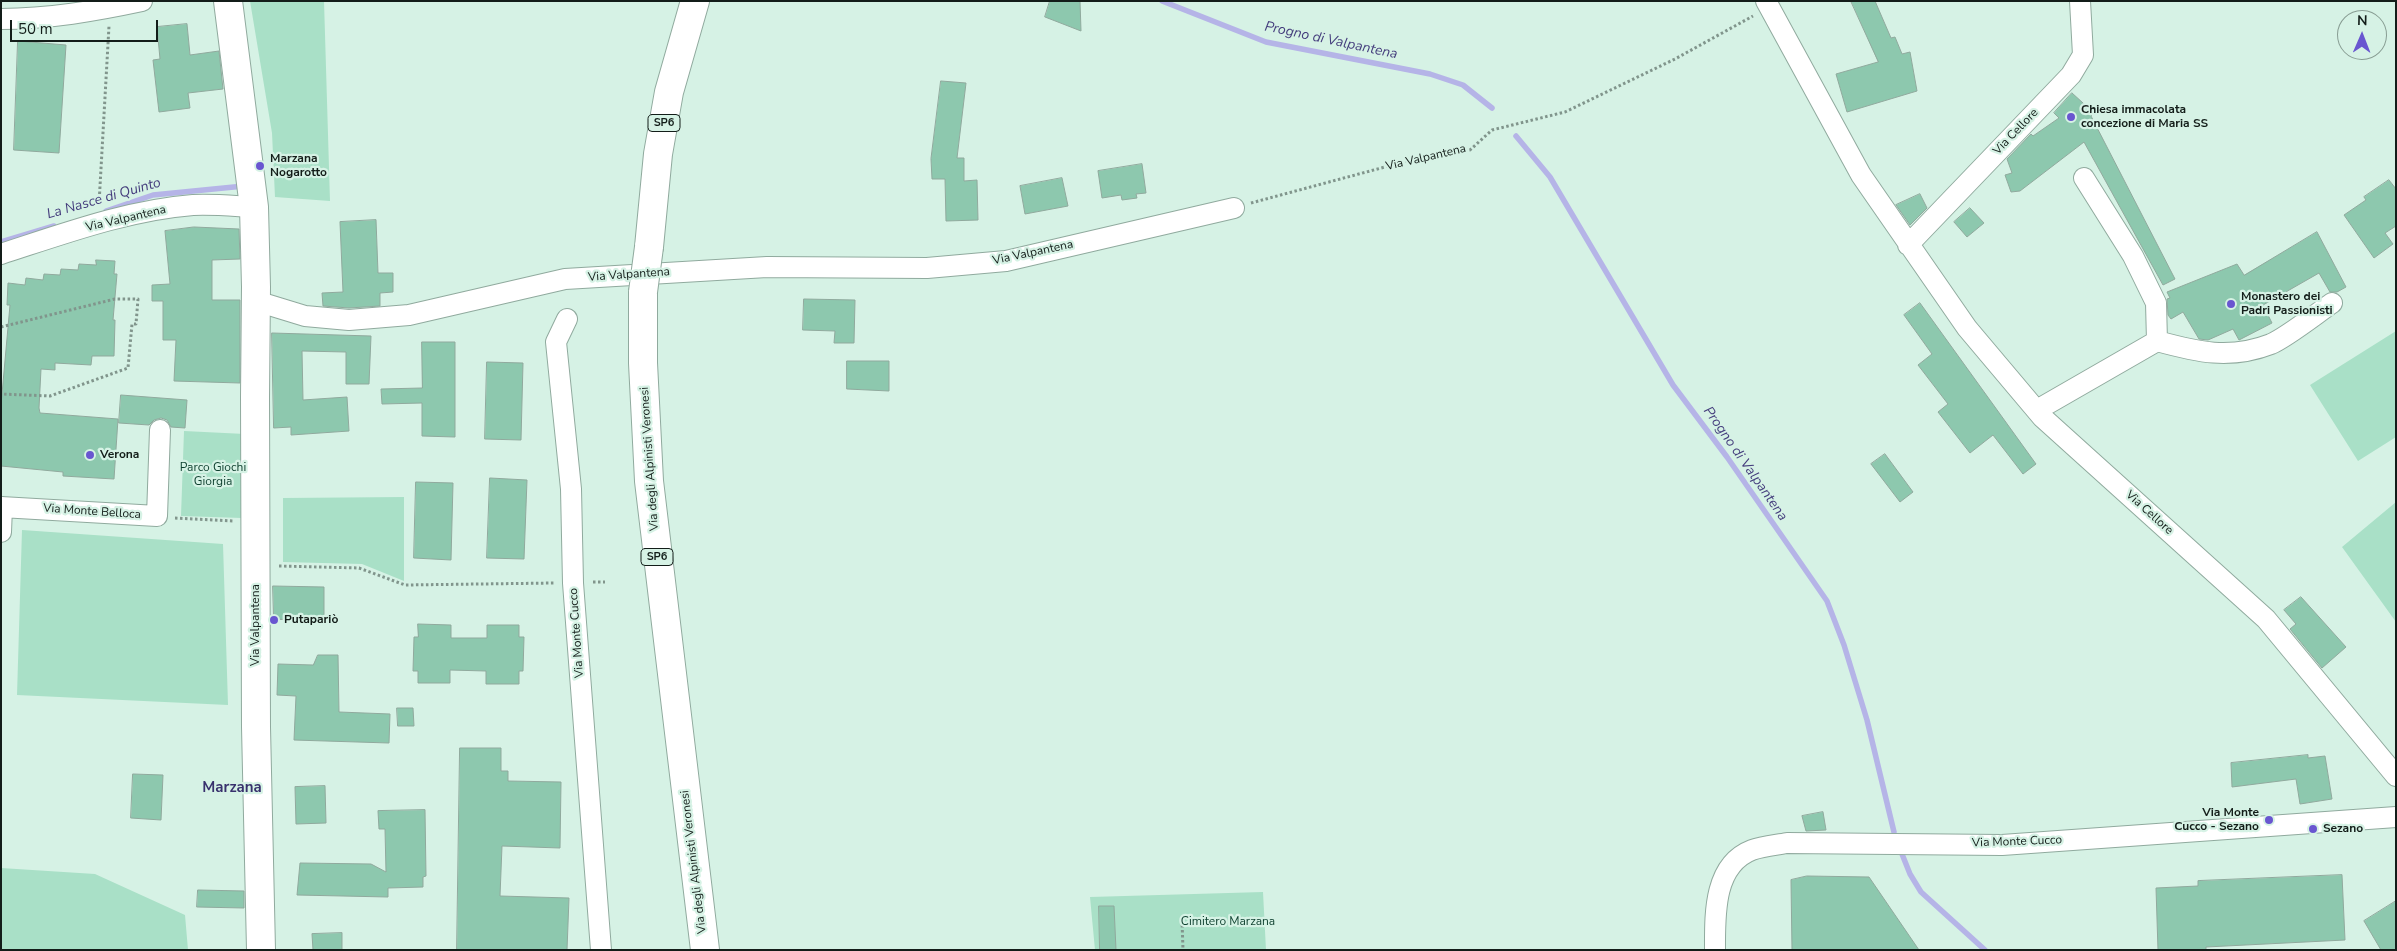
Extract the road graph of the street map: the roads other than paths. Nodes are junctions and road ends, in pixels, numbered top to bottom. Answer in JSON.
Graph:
{"nodes":[{"id":1,"x":142,"y":1,"type":"edge"},
{"id":2,"x":228,"y":1,"type":"edge"},
{"id":3,"x":695,"y":1,"type":"edge"},
{"id":4,"x":2080,"y":1,"type":"edge"},
{"id":5,"x":1768,"y":4,"type":"edge"},
{"id":6,"x":1,"y":19,"type":"edge"},
{"id":7,"x":2084,"y":178,"type":"dead end"},
{"id":8,"x":254,"y":207,"type":"junction"},
{"id":9,"x":1234,"y":208,"type":"road end"},
{"id":10,"x":1908,"y":245,"type":"junction"},
{"id":11,"x":1,"y":254,"type":"edge"},
{"id":12,"x":256,"y":301,"type":"junction"},
{"id":13,"x":2332,"y":303,"type":"dead end"},
{"id":14,"x":567,"y":319,"type":"dead end"},
{"id":15,"x":2157,"y":342,"type":"junction"},
{"id":16,"x":2037,"y":410,"type":"junction"},
{"id":17,"x":160,"y":430,"type":"dead end"},
{"id":18,"x":1,"y":508,"type":"edge"},
{"id":19,"x":1,"y":532,"type":"edge"},
{"id":20,"x":2396,"y":776,"type":"edge"},
{"id":21,"x":2396,"y":817,"type":"edge"},
{"id":22,"x":261,"y":950,"type":"edge"},
{"id":23,"x":601,"y":950,"type":"edge"},
{"id":24,"x":705,"y":950,"type":"edge"},
{"id":25,"x":1715,"y":950,"type":"edge"}],
"edges":[{"from":1,"to":6,"type":"street"},
{"from":2,"to":8,"type":"main road","name":"Via Valpantena"},
{"from":3,"to":24,"type":"main road","name":"Via degli Alpinisti Veronesi","number":"SP6","bridge":true},
{"from":4,"to":10,"type":"street","name":"Via Cellore"},
{"from":5,"to":10,"type":"street","name":"Via Cellore"},
{"from":7,"to":15,"type":"street"},
{"from":8,"to":11,"type":"street","name":"Via Valpantena"},
{"from":8,"to":12,"type":"main road","name":"Via Valpantena"},
{"from":9,"to":12,"type":"street","name":"Via Valpantena"},
{"from":10,"to":16,"type":"street","name":"Via Cellore"},
{"from":12,"to":22,"type":"main road","name":"Via Valpantena"},
{"from":13,"to":15,"type":"street"},
{"from":14,"to":23,"type":"street","name":"Via Monte Cucco"},
{"from":15,"to":16,"type":"street"},
{"from":16,"to":20,"type":"street","name":"Via Cellore"},
{"from":17,"to":18,"type":"street","name":"Via Monte Belloca"},
{"from":18,"to":19,"type":"street"},
{"from":21,"to":25,"type":"street","name":"Via Monte Cucco"}]}
